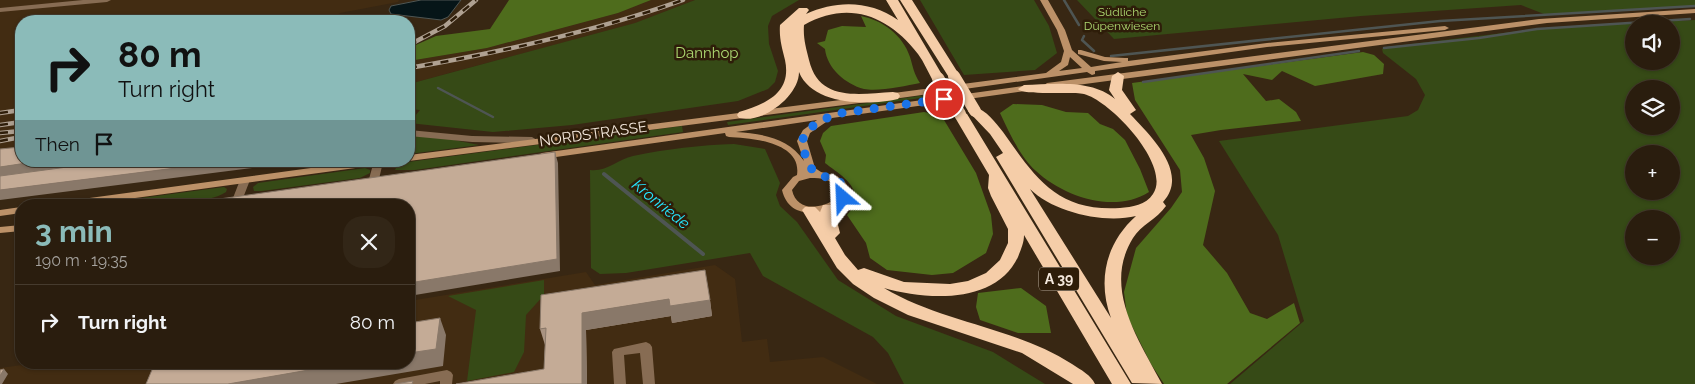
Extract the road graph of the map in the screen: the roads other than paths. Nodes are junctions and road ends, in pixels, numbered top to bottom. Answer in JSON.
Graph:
{"nodes":[{"id":1,"x":106,"y":0,"type":"edge"},
{"id":2,"x":825,"y":0,"type":"edge"},
{"id":3,"x":892,"y":0,"type":"edge"},
{"id":4,"x":906,"y":0,"type":"edge"},
{"id":5,"x":1044,"y":0,"type":"edge"},
{"id":6,"x":0,"y":10,"type":"edge"},
{"id":7,"x":1695,"y":12,"type":"edge"},
{"id":8,"x":1545,"y":21,"type":"junction"},
{"id":9,"x":1061,"y":30,"type":"junction"},
{"id":10,"x":1068,"y":51,"type":"junction"},
{"id":11,"x":1081,"y":52,"type":"junction"},
{"id":12,"x":924,"y":54,"type":"junction"},
{"id":13,"x":1153,"y":61,"type":"junction"},
{"id":14,"x":1091,"y":70,"type":"junction"},
{"id":15,"x":1044,"y":76,"type":"junction"},
{"id":16,"x":1118,"y":76,"type":"junction"},
{"id":17,"x":1098,"y":79,"type":"junction"},
{"id":18,"x":1024,"y":89,"type":"junction"},
{"id":19,"x":893,"y":96,"type":"junction"},
{"id":20,"x":975,"y":111,"type":"junction"},
{"id":21,"x":834,"y":114,"type":"junction"},
{"id":22,"x":744,"y":115,"type":"junction"},
{"id":23,"x":415,"y":133,"type":"edge"},
{"id":24,"x":705,"y":133,"type":"junction"},
{"id":25,"x":543,"y":140,"type":"junction"},
{"id":26,"x":415,"y":157,"type":"edge"},
{"id":27,"x":531,"y":158,"type":"edge"},
{"id":28,"x":343,"y":167,"type":"edge"},
{"id":29,"x":379,"y":167,"type":"edge"},
{"id":30,"x":817,"y":174,"type":"junction"},
{"id":31,"x":996,"y":175,"type":"junction"},
{"id":32,"x":802,"y":176,"type":"junction"},
{"id":33,"x":374,"y":179,"type":"edge"},
{"id":34,"x":245,"y":180,"type":"junction"},
{"id":35,"x":254,"y":196,"type":"edge"},
{"id":36,"x":104,"y":199,"type":"edge"},
{"id":37,"x":229,"y":199,"type":"joint"},
{"id":38,"x":828,"y":208,"type":"junction"},
{"id":39,"x":810,"y":210,"type":"junction"},
{"id":40,"x":15,"y":211,"type":"edge"},
{"id":41,"x":0,"y":213,"type":"edge"},
{"id":42,"x":15,"y":229,"type":"edge"},
{"id":43,"x":0,"y":230,"type":"edge"},
{"id":44,"x":399,"y":384,"type":"edge"},
{"id":45,"x":446,"y":384,"type":"edge"},
{"id":46,"x":620,"y":384,"type":"edge"},
{"id":47,"x":649,"y":384,"type":"edge"},
{"id":48,"x":1086,"y":384,"type":"edge"},
{"id":49,"x":1122,"y":384,"type":"edge"},
{"id":50,"x":1143,"y":384,"type":"edge"},
{"id":51,"x":1153,"y":384,"type":"edge"}],
"edges":[{"from":1,"to":6,"type":"street"},
{"from":2,"to":22,"type":"highway"},
{"from":3,"to":12,"type":"highway","number":"A 39"},
{"from":4,"to":20,"type":"highway","number":"A 39","bridge":true},
{"from":5,"to":9,"type":"main road"},
{"from":7,"to":8,"type":"main road"},
{"from":8,"to":13,"type":"main road"},
{"from":8,"to":16,"type":"main road","name":"NORDSTRASSE"},
{"from":9,"to":10,"type":"main road"},
{"from":9,"to":11,"type":"main road"},
{"from":10,"to":14,"type":"main road"},
{"from":10,"to":15,"type":"main road"},
{"from":11,"to":13,"type":"main road"},
{"from":11,"to":14,"type":"main road"},
{"from":12,"to":19,"type":"highway"},
{"from":12,"to":31,"type":"highway","number":"A 39","bridge":true},
{"from":13,"to":14,"type":"main road","name":"NORDSTRASSE"},
{"from":14,"to":15,"type":"main road","name":"NORDSTRASSE"},
{"from":14,"to":17,"type":"main road"},
{"from":15,"to":19,"type":"main road","name":"NORDSTRASSE"},
{"from":16,"to":17,"type":"main road","name":"NORDSTRASSE"},
{"from":16,"to":51,"type":"highway"},
{"from":17,"to":18,"type":"main road","name":"NORDSTRASSE"},
{"from":18,"to":20,"type":"highway"},
{"from":18,"to":21,"type":"main road","name":"NORDSTRASSE"},
{"from":19,"to":22,"type":"main road","name":"NORDSTRASSE"},
{"from":20,"to":50,"type":"highway","number":"A 39"},
{"from":21,"to":24,"type":"main road","name":"NORDSTRASSE"},
{"from":21,"to":30,"type":"main road"},
{"from":22,"to":25,"type":"main road","name":"NORDSTRASSE"},
{"from":23,"to":25,"type":"street","name":"NORDSTRASSE"},
{"from":24,"to":27,"type":"main road","name":"NORDSTRASSE"},
{"from":24,"to":32,"type":"main road"},
{"from":25,"to":26,"type":"main road","name":"NORDSTRASSE"},
{"from":28,"to":34,"type":"main road"},
{"from":29,"to":33,"type":"street"},
{"from":30,"to":32,"type":"main road"},
{"from":30,"to":38,"type":"main road"},
{"from":31,"to":38,"type":"highway"},
{"from":31,"to":49,"type":"highway","number":"A 39"},
{"from":32,"to":39,"type":"main road"},
{"from":34,"to":36,"type":"main road"},
{"from":34,"to":37,"type":"street"},
{"from":35,"to":37,"type":"main road"},
{"from":38,"to":39,"type":"main road"},
{"from":39,"to":48,"type":"highway"},
{"from":40,"to":41,"type":"main road"},
{"from":42,"to":43,"type":"main road"},
{"from":44,"to":45,"type":"street"},
{"from":46,"to":47,"type":"street"}]}
